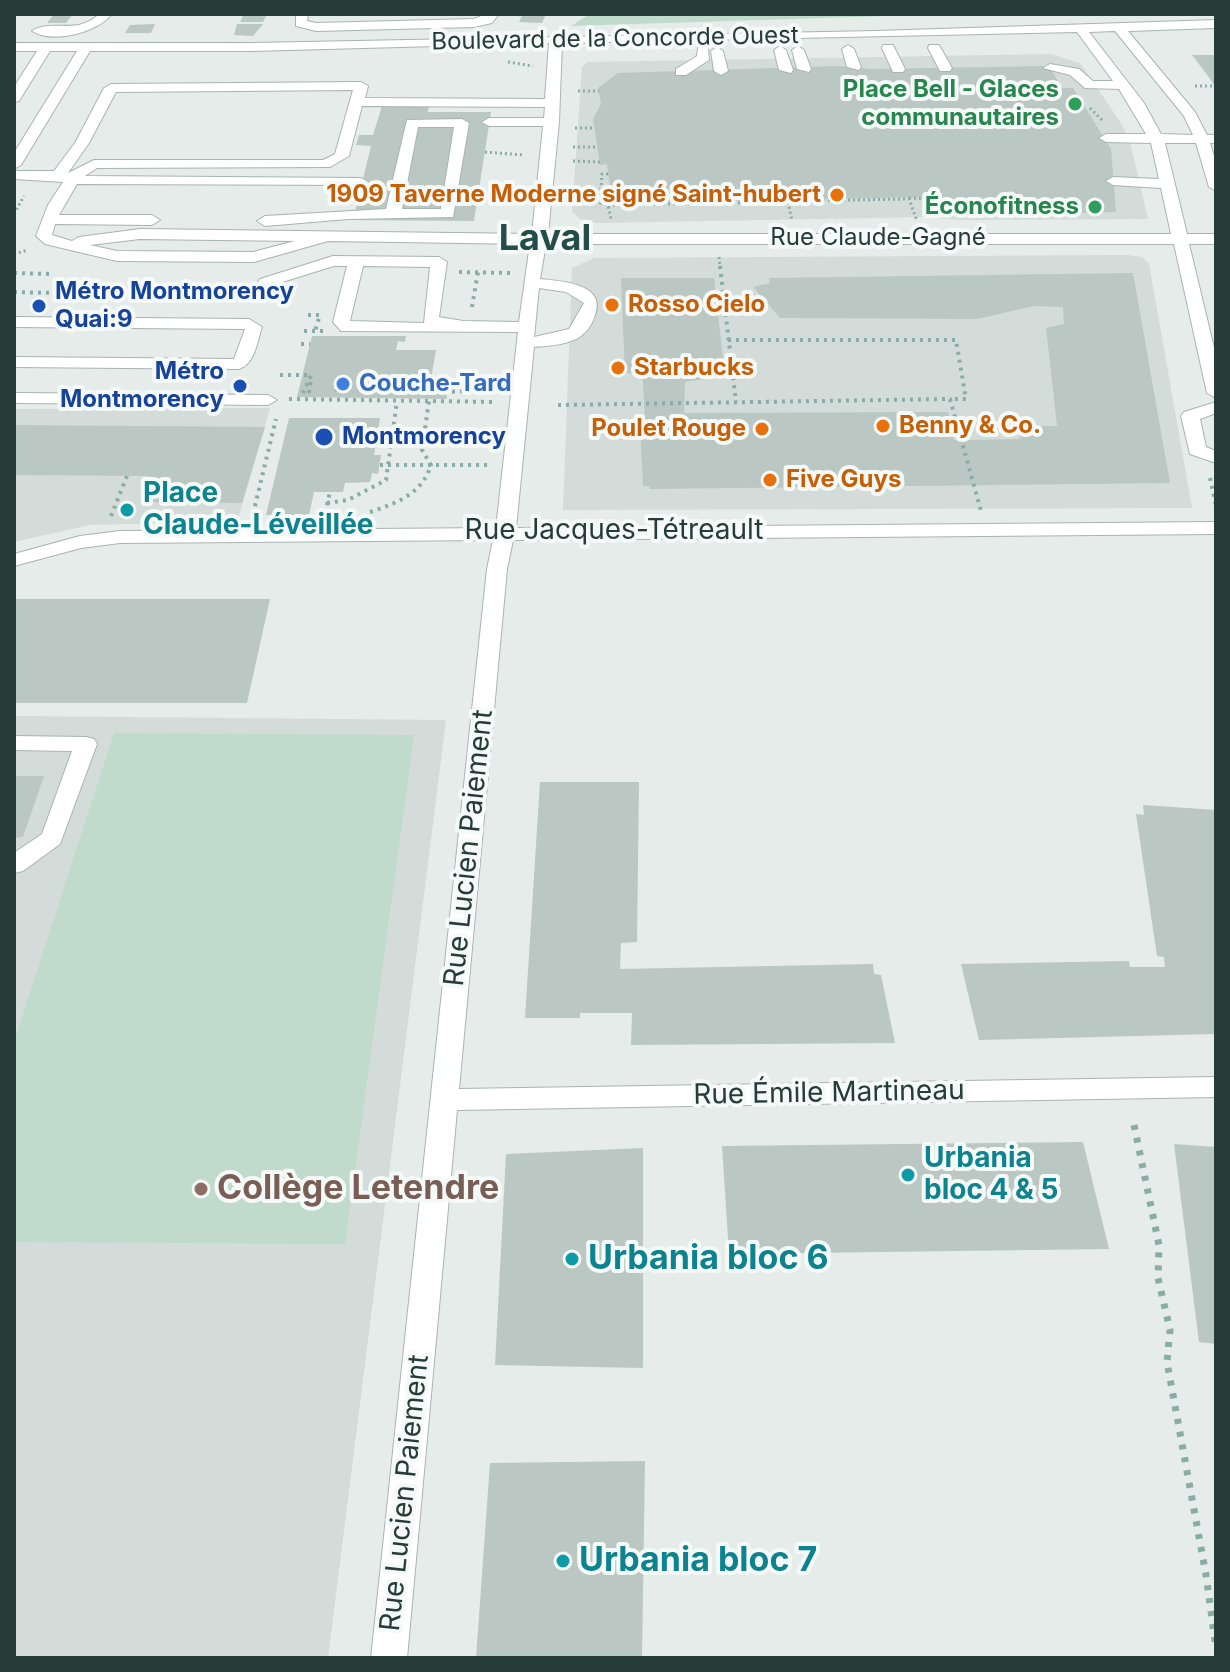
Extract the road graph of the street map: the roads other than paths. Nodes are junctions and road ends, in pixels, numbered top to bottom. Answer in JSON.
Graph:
{"nodes":[{"id":1,"x":106,"y":14,"type":"edge"},
{"id":2,"x":493,"y":14,"type":"edge"},
{"id":3,"x":302,"y":19,"type":"edge"},
{"id":4,"x":1216,"y":24,"type":"edge"},
{"id":5,"x":1080,"y":28,"type":"junction"},
{"id":6,"x":1119,"y":28,"type":"junction"},
{"id":7,"x":26,"y":31,"type":"dead end"},
{"id":8,"x":1151,"y":42,"type":"dead end"},
{"id":9,"x":1105,"y":44,"type":"junction"},
{"id":10,"x":14,"y":47,"type":"edge"},
{"id":11,"x":46,"y":47,"type":"junction"},
{"id":12,"x":949,"y":47,"type":"dead end"},
{"id":13,"x":888,"y":48,"type":"junction"},
{"id":14,"x":934,"y":48,"type":"junction"},
{"id":15,"x":848,"y":49,"type":"junction"},
{"id":16,"x":789,"y":50,"type":"junction"},
{"id":17,"x":710,"y":51,"type":"junction"},
{"id":18,"x":82,"y":54,"type":"junction"},
{"id":19,"x":547,"y":54,"type":"junction"},
{"id":20,"x":471,"y":55,"type":"dead end"},
{"id":21,"x":38,"y":60,"type":"junction"},
{"id":22,"x":14,"y":61,"type":"edge"},
{"id":23,"x":854,"y":67,"type":"dead end"},
{"id":24,"x":945,"y":68,"type":"dead end"},
{"id":25,"x":1050,"y":68,"type":"dead end"},
{"id":26,"x":795,"y":69,"type":"dead end"},
{"id":27,"x":898,"y":69,"type":"dead end"},
{"id":28,"x":721,"y":71,"type":"dead end"},
{"id":29,"x":681,"y":72,"type":"dead end"},
{"id":30,"x":1122,"y":85,"type":"junction"},
{"id":31,"x":14,"y":98,"type":"edge"},
{"id":32,"x":357,"y":102,"type":"junction"},
{"id":33,"x":553,"y":103,"type":"junction"},
{"id":34,"x":489,"y":122,"type":"dead end"},
{"id":35,"x":552,"y":122,"type":"junction"},
{"id":36,"x":1106,"y":138,"type":"dead end"},
{"id":37,"x":1156,"y":138,"type":"junction"},
{"id":38,"x":1209,"y":139,"type":"edge"},
{"id":39,"x":14,"y":165,"type":"edge"},
{"id":40,"x":14,"y":175,"type":"edge"},
{"id":41,"x":65,"y":178,"type":"junction"},
{"id":42,"x":1113,"y":181,"type":"dead end"},
{"id":43,"x":361,"y":182,"type":"dead end"},
{"id":44,"x":1169,"y":184,"type":"junction"},
{"id":45,"x":1216,"y":187,"type":"edge"},
{"id":46,"x":393,"y":214,"type":"junction"},
{"id":47,"x":50,"y":219,"type":"junction"},
{"id":48,"x":1181,"y":237,"type":"junction"},
{"id":49,"x":322,"y":238,"type":"junction"},
{"id":50,"x":541,"y":239,"type":"junction"},
{"id":51,"x":1216,"y":239,"type":"edge"},
{"id":52,"x":64,"y":244,"type":"junction"},
{"id":53,"x":356,"y":261,"type":"junction"},
{"id":54,"x":266,"y":282,"type":"dead end"},
{"id":55,"x":532,"y":283,"type":"junction"},
{"id":56,"x":14,"y":322,"type":"edge"},
{"id":57,"x":463,"y":326,"type":"junction"},
{"id":58,"x":528,"y":335,"type":"junction"},
{"id":59,"x":14,"y":362,"type":"edge"},
{"id":60,"x":1216,"y":393,"type":"edge"},
{"id":61,"x":14,"y":398,"type":"edge"},
{"id":62,"x":275,"y":405,"type":"road end"},
{"id":63,"x":1216,"y":407,"type":"edge"},
{"id":64,"x":1212,"y":460,"type":"edge"},
{"id":65,"x":1216,"y":528,"type":"edge"},
{"id":66,"x":506,"y":532,"type":"junction"},
{"id":67,"x":14,"y":560,"type":"edge"},
{"id":68,"x":14,"y":743,"type":"edge"},
{"id":69,"x":14,"y":865,"type":"edge"},
{"id":70,"x":1216,"y":1087,"type":"edge"},
{"id":71,"x":443,"y":1100,"type":"junction"},
{"id":72,"x":389,"y":1658,"type":"edge"}],
"edges":[{"from":1,"to":7,"type":"street"},
{"from":2,"to":3,"type":"street"},
{"from":4,"to":6,"type":"street","name":"Boulevard de la Concorde Ouest"},
{"from":5,"to":6,"type":"street","name":"Boulevard de la Concorde Ouest"},
{"from":5,"to":9,"type":"street"},
{"from":5,"to":19,"type":"street","name":"Boulevard de la Concorde Ouest"},
{"from":6,"to":9,"type":"street"},
{"from":8,"to":9,"type":"street"},
{"from":9,"to":30,"type":"street"},
{"from":9,"to":38,"type":"street"},
{"from":10,"to":11,"type":"street","name":"Boulevard de la Concorde Ouest"},
{"from":11,"to":18,"type":"street","name":"Boulevard de la Concorde Ouest"},
{"from":11,"to":21,"type":"street"},
{"from":12,"to":14,"type":"street","name":"Boulevard de la Concorde Ouest"},
{"from":13,"to":14,"type":"street","name":"Boulevard de la Concorde Ouest"},
{"from":13,"to":15,"type":"street","name":"Boulevard de la Concorde Ouest"},
{"from":13,"to":27,"type":"street"},
{"from":14,"to":24,"type":"street"},
{"from":15,"to":16,"type":"street","name":"Boulevard de la Concorde Ouest"},
{"from":15,"to":23,"type":"street"},
{"from":16,"to":17,"type":"street","name":"Boulevard de la Concorde Ouest"},
{"from":16,"to":26,"type":"street"},
{"from":17,"to":19,"type":"street","name":"Boulevard de la Concorde Ouest"},
{"from":17,"to":28,"type":"street"},
{"from":17,"to":29,"type":"street"},
{"from":18,"to":19,"type":"street","name":"Boulevard de la Concorde Ouest"},
{"from":18,"to":20,"type":"street","name":"Boulevard de la Concorde Ouest"},
{"from":18,"to":21,"type":"street","name":"Boulevard de la Concorde Ouest"},
{"from":18,"to":39,"type":"street"},
{"from":19,"to":33,"type":"street","name":"Rue Lucien Paiement"},
{"from":21,"to":22,"type":"street","name":"Boulevard de la Concorde Ouest"},
{"from":21,"to":31,"type":"street"},
{"from":25,"to":30,"type":"street"},
{"from":30,"to":37,"type":"street"},
{"from":32,"to":33,"type":"street"},
{"from":32,"to":41,"type":"street"},
{"from":32,"to":41,"type":"street"},
{"from":33,"to":35,"type":"street","name":"Rue Lucien Paiement"},
{"from":34,"to":35,"type":"street"},
{"from":35,"to":50,"type":"street","name":"Rue Lucien Paiement"},
{"from":36,"to":37,"type":"street"},
{"from":37,"to":38,"type":"street"},
{"from":37,"to":44,"type":"street"},
{"from":38,"to":45,"type":"street"},
{"from":40,"to":41,"type":"street"},
{"from":41,"to":43,"type":"street"},
{"from":41,"to":47,"type":"street"},
{"from":42,"to":44,"type":"street"},
{"from":44,"to":48,"type":"street"},
{"from":46,"to":46,"type":"street"},
{"from":46,"to":47,"type":"street"},
{"from":47,"to":52,"type":"street"},
{"from":48,"to":50,"type":"street","name":"Rue Claude-Gagné"},
{"from":48,"to":51,"type":"street","name":"Rue Claude-Gagné"},
{"from":48,"to":60,"type":"street"},
{"from":49,"to":50,"type":"street","name":"Rue Claude-Gagné"},
{"from":49,"to":52,"type":"street","name":"Rue Claude-Gagné"},
{"from":49,"to":52,"type":"street"},
{"from":50,"to":55,"type":"street","name":"Rue Lucien Paiement"},
{"from":53,"to":54,"type":"street"},
{"from":53,"to":57,"type":"street"},
{"from":53,"to":57,"type":"street"},
{"from":55,"to":58,"type":"street","name":"Rue Lucien Paiement"},
{"from":55,"to":58,"type":"street"},
{"from":56,"to":59,"type":"street"},
{"from":57,"to":58,"type":"street"},
{"from":58,"to":66,"type":"street","name":"Rue Lucien Paiement"},
{"from":61,"to":62,"type":"street"},
{"from":63,"to":64,"type":"street"},
{"from":65,"to":66,"type":"street","name":"Rue Jacques-Tétreault"},
{"from":66,"to":67,"type":"street","name":"Rue Jacques-Tétreault"},
{"from":66,"to":71,"type":"street","name":"Rue Lucien Paiement"},
{"from":68,"to":69,"type":"street"},
{"from":70,"to":71,"type":"street","name":"Rue Émile Martineau"},
{"from":71,"to":72,"type":"street","name":"Rue Lucien Paiement"}]}
